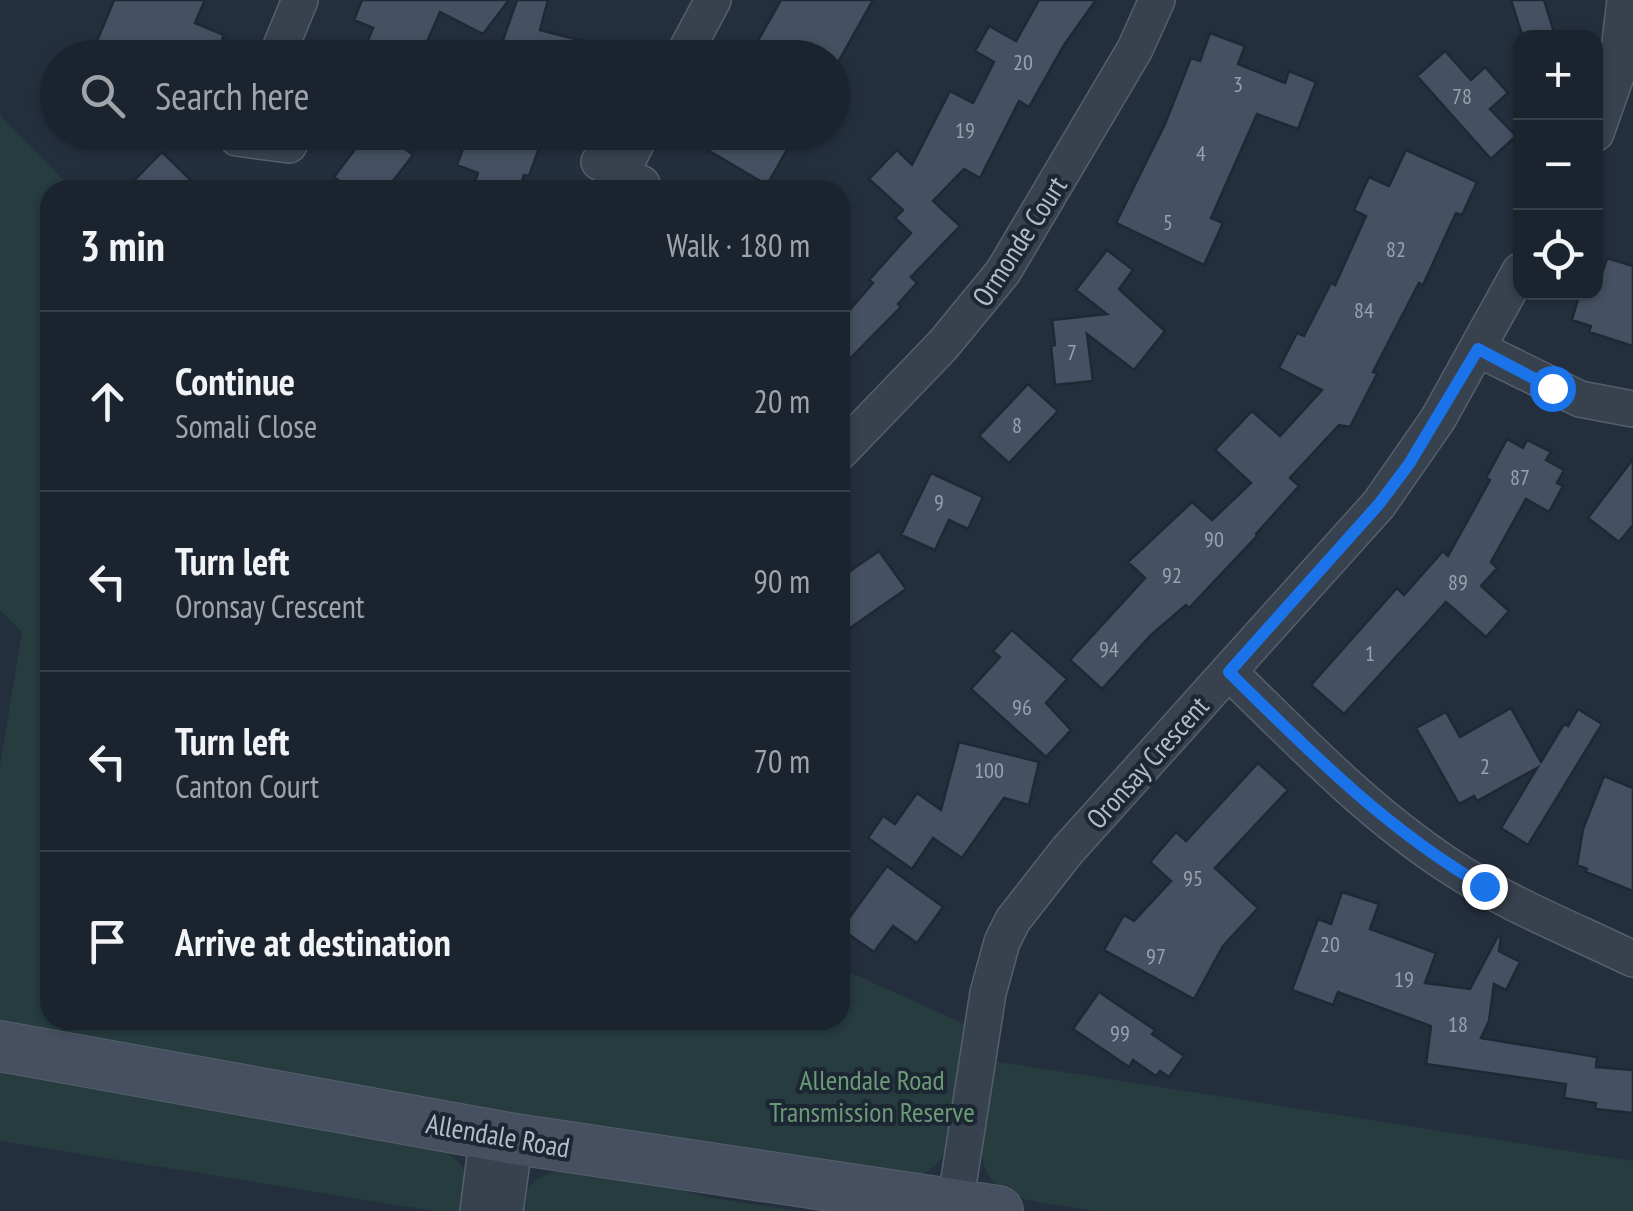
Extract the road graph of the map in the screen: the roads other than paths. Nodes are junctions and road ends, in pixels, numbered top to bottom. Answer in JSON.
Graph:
{"nodes":[{"id":1,"x":300,"y":0,"type":"edge"},
{"id":2,"x":714,"y":0,"type":"edge"},
{"id":3,"x":1156,"y":0,"type":"edge"},
{"id":4,"x":1625,"y":0,"type":"edge"},
{"id":5,"x":283,"y":40,"type":"edge"},
{"id":6,"x":692,"y":40,"type":"edge"},
{"id":7,"x":1602,"y":120,"type":"edge"},
{"id":8,"x":633,"y":150,"type":"edge"},
{"id":9,"x":621,"y":173,"type":"dead end"},
{"id":10,"x":1513,"y":283,"type":"edge"},
{"id":11,"x":1478,"y":349,"type":"junction"},
{"id":12,"x":1633,"y":409,"type":"edge"},
{"id":13,"x":850,"y":442,"type":"edge"},
{"id":14,"x":1229,"y":672,"type":"junction"},
{"id":15,"x":1633,"y":959,"type":"edge"},
{"id":16,"x":0,"y":1046,"type":"edge"},
{"id":17,"x":502,"y":1136,"type":"junction"},
{"id":18,"x":977,"y":1208,"type":"edge"},
{"id":19,"x":478,"y":1211,"type":"edge"},
{"id":20,"x":505,"y":1211,"type":"edge"}],
"edges":[{"from":1,"to":5,"type":"street"},
{"from":2,"to":6,"type":"street"},
{"from":3,"to":13,"type":"street","name":"Ormonde Court"},
{"from":4,"to":7,"type":"street"},
{"from":8,"to":9,"type":"street"},
{"from":10,"to":11,"type":"street","name":"Oronsay Crescent"},
{"from":11,"to":12,"type":"street"},
{"from":11,"to":14,"type":"street","name":"Oronsay Crescent"},
{"from":14,"to":15,"type":"street"},
{"from":14,"to":18,"type":"street","name":"Oronsay Crescent"},
{"from":16,"to":17,"type":"street","name":"Allendale Road"},
{"from":17,"to":18,"type":"street","name":"Allendale Road"},
{"from":17,"to":19,"type":"street"},
{"from":17,"to":20,"type":"street"}]}
